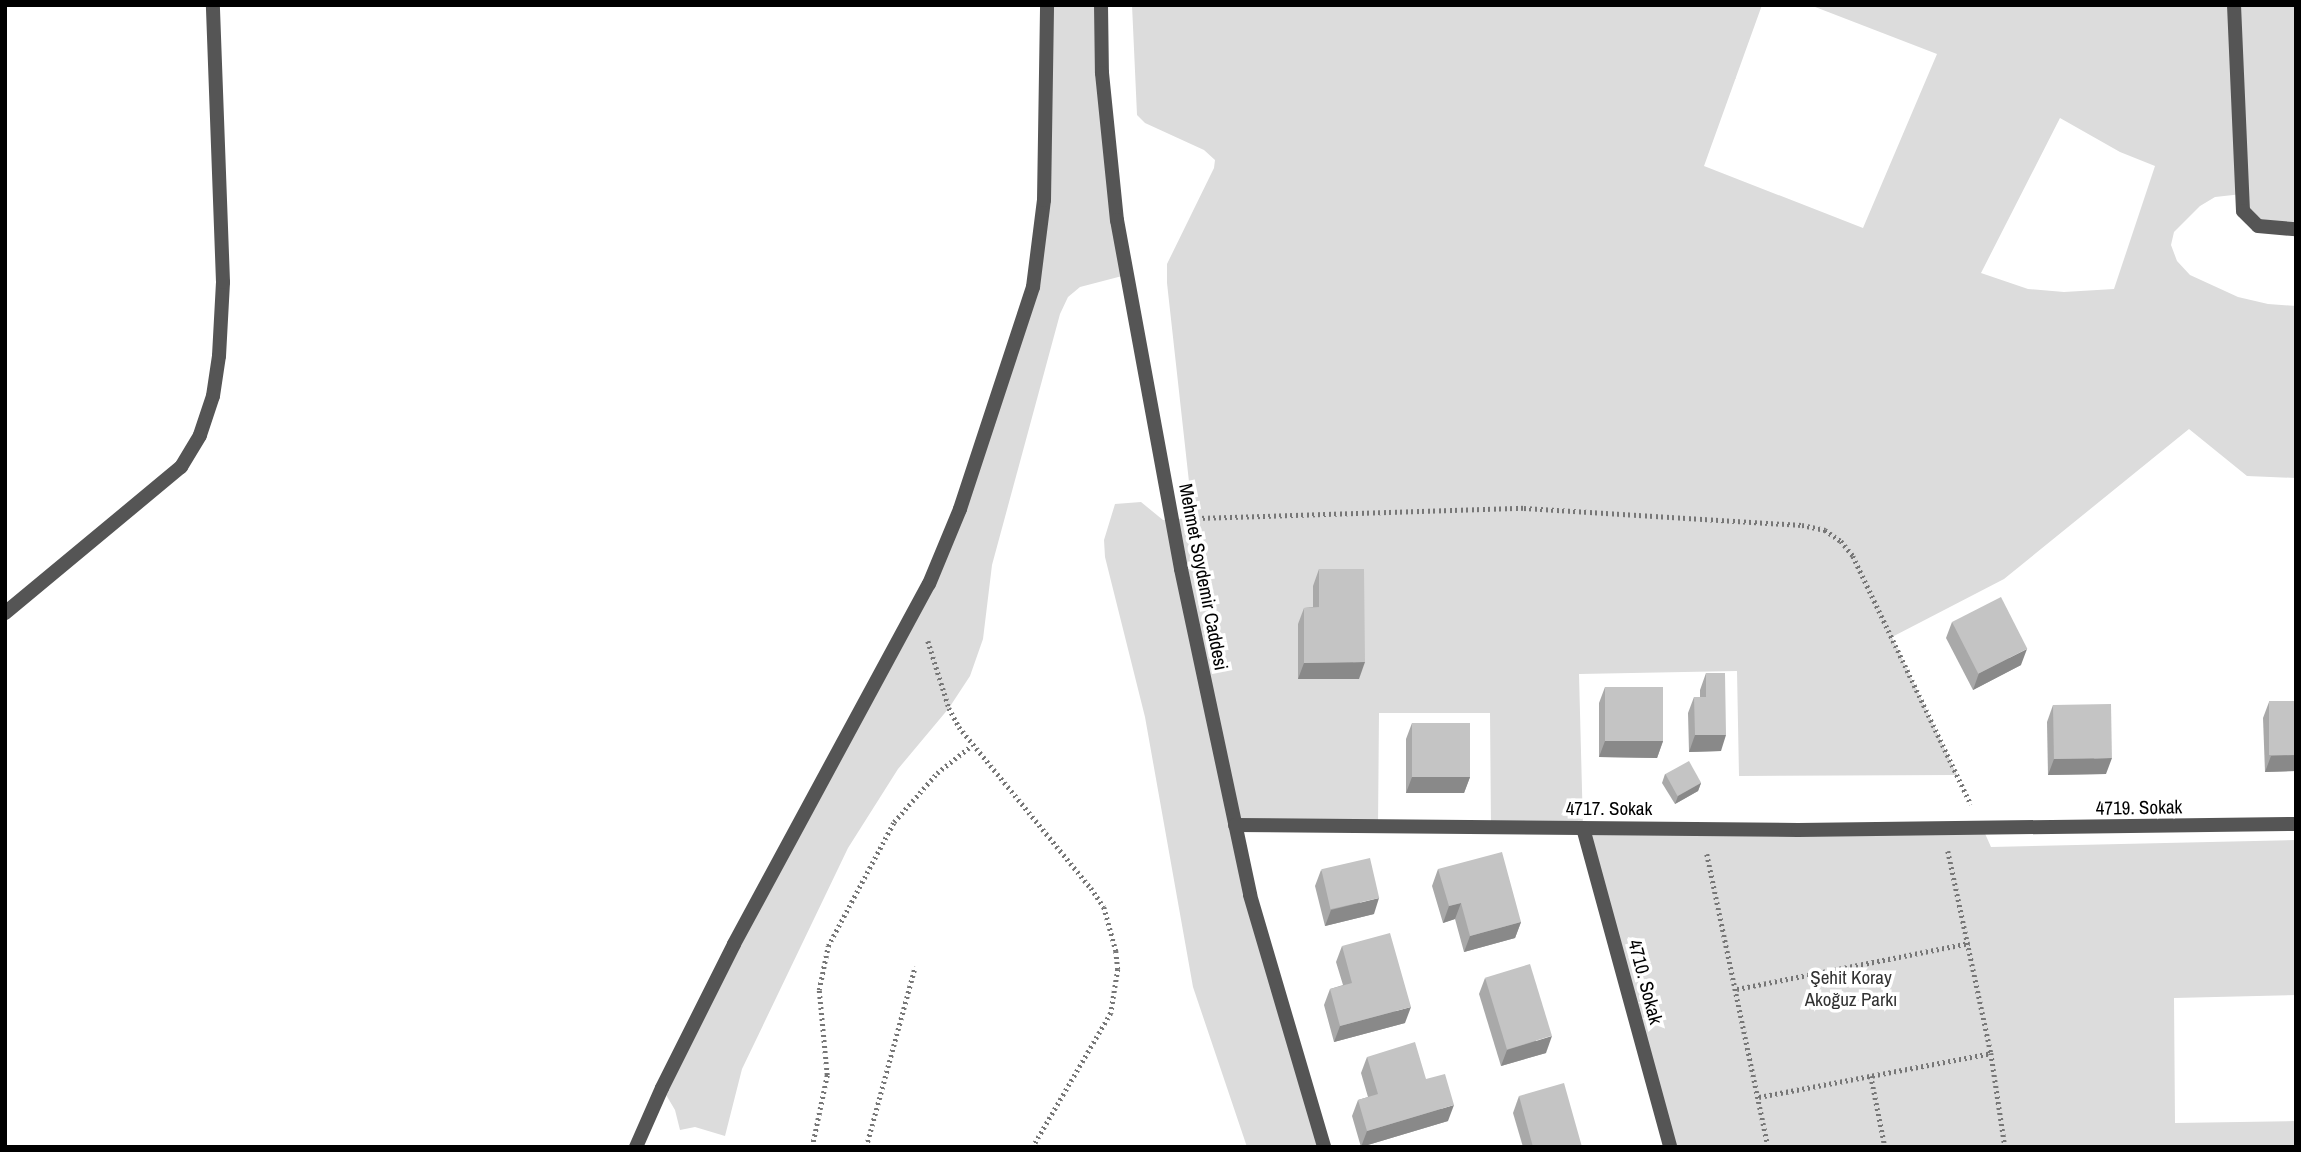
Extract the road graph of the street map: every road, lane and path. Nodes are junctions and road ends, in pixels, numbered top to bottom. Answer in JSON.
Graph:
{"nodes":[{"id":1,"x":213,"y":5,"type":"edge"},
{"id":2,"x":1047,"y":5,"type":"edge"},
{"id":3,"x":1101,"y":5,"type":"edge"},
{"id":4,"x":2234,"y":5,"type":"edge"},
{"id":5,"x":2296,"y":229,"type":"edge"},
{"id":6,"x":1171,"y":521,"type":"junction"},
{"id":7,"x":917,"y":607,"type":"junction"},
{"id":8,"x":5,"y":613,"type":"edge"},
{"id":9,"x":971,"y":746,"type":"junction"},
{"id":10,"x":2296,"y":824,"type":"edge"},
{"id":11,"x":1234,"y":825,"type":"junction"},
{"id":12,"x":1583,"y":828,"type":"junction"},
{"id":13,"x":1701,"y":829,"type":"junction"},
{"id":14,"x":1983,"y":829,"type":"junction"},
{"id":15,"x":1943,"y":830,"type":"junction"},
{"id":16,"x":1970,"y":943,"type":"junction"},
{"id":17,"x":915,"y":967,"type":"dead end"},
{"id":18,"x":1737,"y":989,"type":"junction"},
{"id":19,"x":1992,"y":1052,"type":"junction"},
{"id":20,"x":1871,"y":1076,"type":"junction"},
{"id":21,"x":1759,"y":1097,"type":"junction"},
{"id":22,"x":636,"y":1147,"type":"edge"},
{"id":23,"x":812,"y":1147,"type":"edge"},
{"id":24,"x":866,"y":1147,"type":"edge"},
{"id":25,"x":1033,"y":1147,"type":"edge"},
{"id":26,"x":1324,"y":1147,"type":"edge"},
{"id":27,"x":1670,"y":1147,"type":"edge"},
{"id":28,"x":1768,"y":1147,"type":"edge"},
{"id":29,"x":1885,"y":1147,"type":"edge"},
{"id":30,"x":2005,"y":1147,"type":"edge"}],
"edges":[{"from":1,"to":8,"type":"street"},
{"from":2,"to":7,"type":"street"},
{"from":3,"to":6,"type":"street","name":"Mehmet Soydemir Caddesi"},
{"from":4,"to":5,"type":"street"},
{"from":6,"to":11,"type":"street","name":"Mehmet Soydemir Caddesi"},
{"from":6,"to":14,"type":"path"},
{"from":7,"to":9,"type":"path"},
{"from":7,"to":22,"type":"street"},
{"from":9,"to":23,"type":"path"},
{"from":9,"to":25,"type":"path"},
{"from":10,"to":14,"type":"street","name":"4719. Sokak"},
{"from":11,"to":12,"type":"street","name":"4717. Sokak"},
{"from":11,"to":26,"type":"street","name":"Mehmet Soydemir Caddesi"},
{"from":12,"to":13,"type":"street","name":"4717. Sokak"},
{"from":12,"to":27,"type":"street","name":"4710. Sokak"},
{"from":13,"to":15,"type":"street","name":"4717. Sokak"},
{"from":13,"to":18,"type":"path"},
{"from":14,"to":15,"type":"street","name":"4717. Sokak"},
{"from":15,"to":16,"type":"path"},
{"from":16,"to":18,"type":"path"},
{"from":16,"to":19,"type":"path"},
{"from":17,"to":24,"type":"path"},
{"from":18,"to":21,"type":"path"},
{"from":19,"to":20,"type":"path"},
{"from":19,"to":30,"type":"path"},
{"from":20,"to":21,"type":"path"},
{"from":20,"to":29,"type":"path"},
{"from":21,"to":28,"type":"path"}]}
